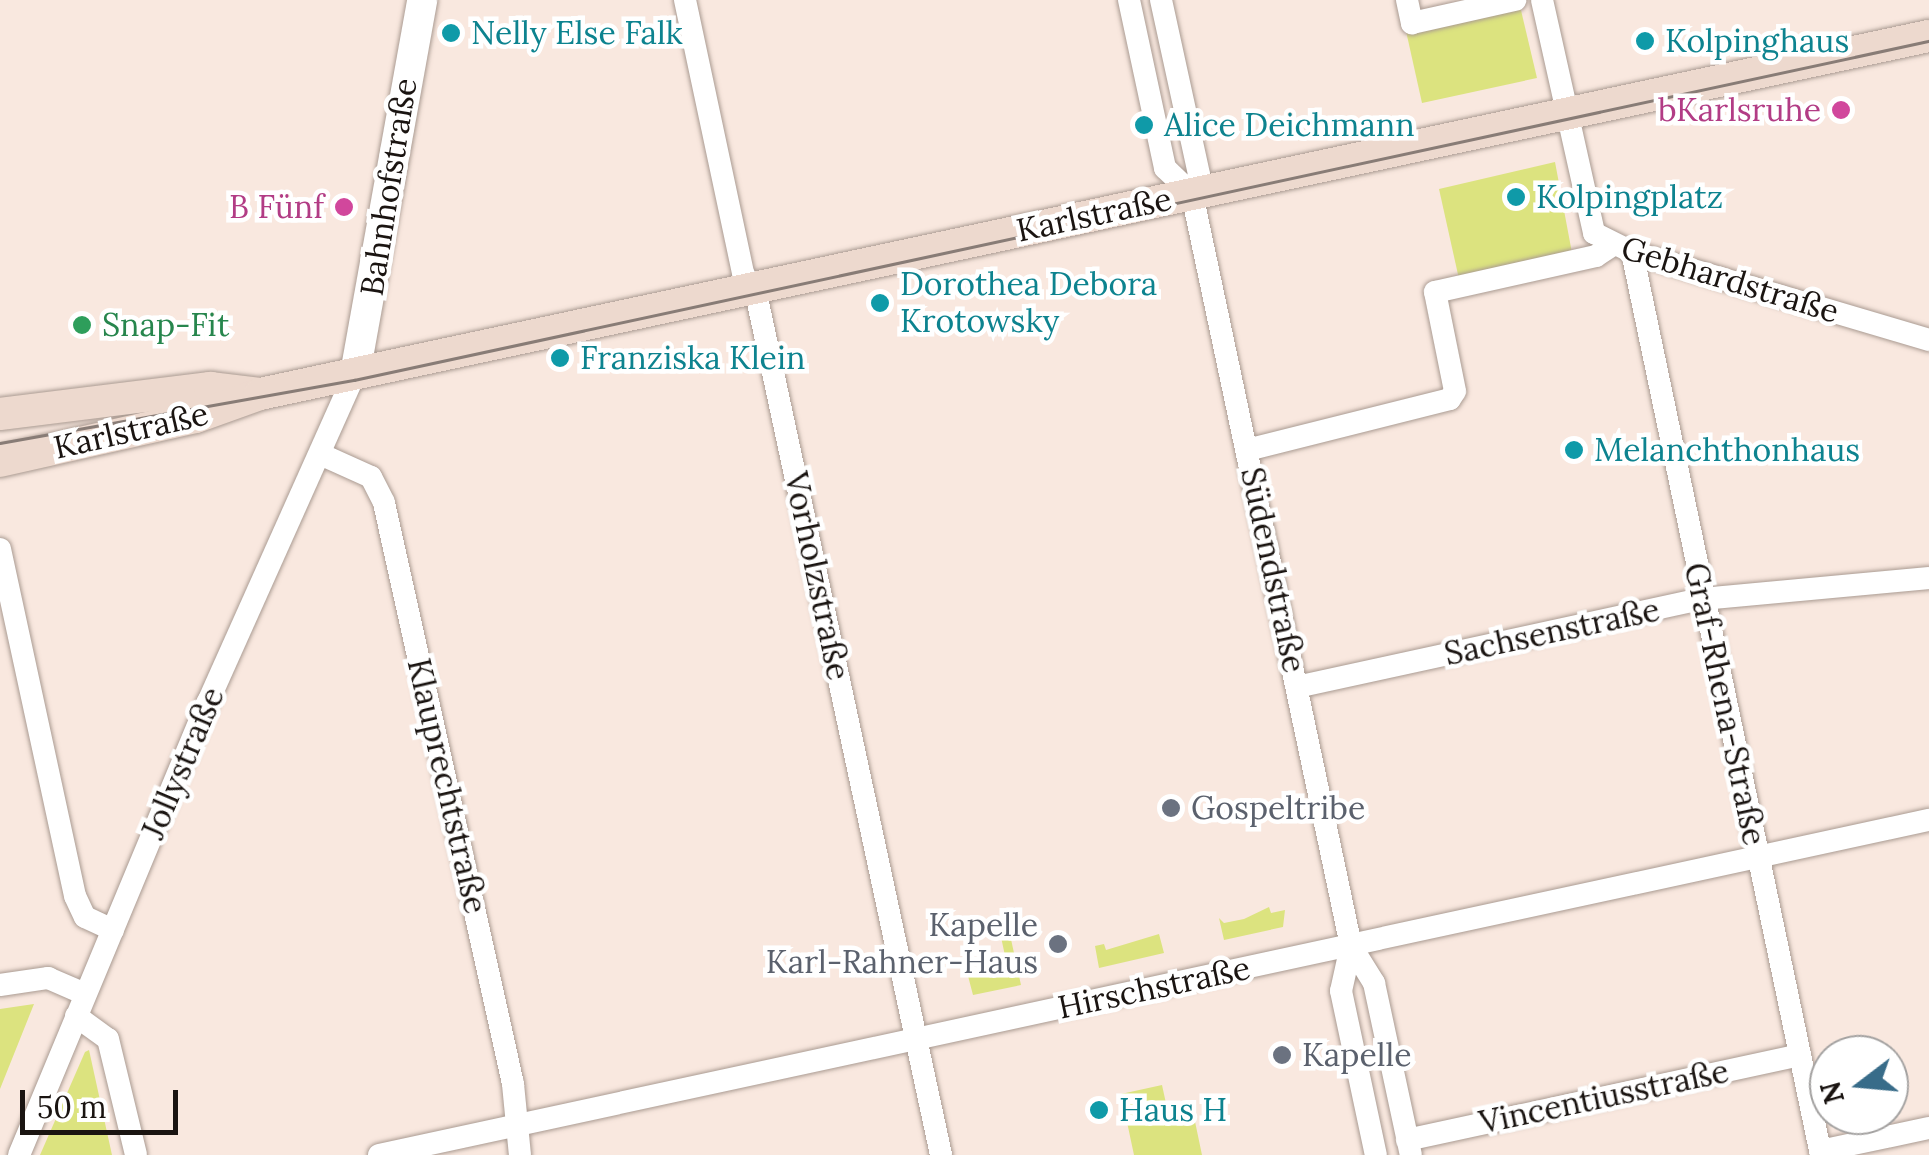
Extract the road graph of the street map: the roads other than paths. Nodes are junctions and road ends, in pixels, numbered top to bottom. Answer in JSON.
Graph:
{"nodes":[{"id":1,"x":422,"y":0,"type":"edge"},
{"id":2,"x":685,"y":0,"type":"edge"},
{"id":3,"x":1129,"y":0,"type":"edge"},
{"id":4,"x":1161,"y":0,"type":"edge"},
{"id":5,"x":1407,"y":0,"type":"edge"},
{"id":6,"x":1516,"y":0,"type":"edge"},
{"id":7,"x":1542,"y":0,"type":"edge"},
{"id":8,"x":1929,"y":36,"type":"edge"},
{"id":9,"x":1178,"y":75,"type":"junction"},
{"id":10,"x":1146,"y":82,"type":"junction"},
{"id":11,"x":1567,"y":114,"type":"junction"},
{"id":12,"x":1192,"y":194,"type":"junction"},
{"id":13,"x":1623,"y":249,"type":"junction"},
{"id":14,"x":752,"y":288,"type":"junction"},
{"id":15,"x":1929,"y":340,"type":"edge"},
{"id":16,"x":355,"y":374,"type":"junction"},
{"id":17,"x":260,"y":394,"type":"junction"},
{"id":18,"x":0,"y":414,"type":"edge"},
{"id":19,"x":1248,"y":450,"type":"junction"},
{"id":20,"x":320,"y":454,"type":"junction"},
{"id":21,"x":0,"y":460,"type":"edge"},
{"id":22,"x":0,"y":549,"type":"edge"},
{"id":23,"x":1929,"y":578,"type":"edge"},
{"id":24,"x":1702,"y":599,"type":"junction"},
{"id":25,"x":1297,"y":687,"type":"junction"},
{"id":26,"x":1929,"y":820,"type":"edge"},
{"id":27,"x":1757,"y":858,"type":"junction"},
{"id":28,"x":113,"y":930,"type":"junction"},
{"id":29,"x":1352,"y":946,"type":"junction"},
{"id":30,"x":0,"y":985,"type":"edge"},
{"id":31,"x":85,"y":994,"type":"junction"},
{"id":32,"x":76,"y":1016,"type":"junction"},
{"id":33,"x":916,"y":1041,"type":"junction"},
{"id":34,"x":1800,"y":1054,"type":"junction"},
{"id":35,"x":517,"y":1126,"type":"junction"},
{"id":36,"x":1929,"y":1128,"type":"edge"},
{"id":37,"x":1409,"y":1148,"type":"edge"},
{"id":38,"x":1821,"y":1153,"type":"edge"},
{"id":39,"x":18,"y":1155,"type":"edge"},
{"id":40,"x":136,"y":1155,"type":"edge"},
{"id":41,"x":379,"y":1155,"type":"edge"},
{"id":42,"x":520,"y":1155,"type":"edge"},
{"id":43,"x":941,"y":1155,"type":"edge"},
{"id":44,"x":1376,"y":1155,"type":"edge"}],
"edges":[{"from":1,"to":16,"type":"street","name":"Bahnhofstraße"},
{"from":2,"to":14,"type":"street","name":"Vorholzstraße"},
{"from":3,"to":10,"type":"street","name":"Südendstraße"},
{"from":4,"to":9,"type":"street","name":"Südendstraße"},
{"from":5,"to":6,"type":"street"},
{"from":7,"to":11,"type":"street","name":"Gebhardstraße"},
{"from":8,"to":11,"type":"main road","name":"Karlstraße"},
{"from":9,"to":10,"type":"street"},
{"from":9,"to":12,"type":"street","name":"Südendstraße"},
{"from":10,"to":12,"type":"street","name":"Südendstraße"},
{"from":11,"to":12,"type":"main road","name":"Karlstraße"},
{"from":11,"to":13,"type":"street","name":"Gebhardstraße"},
{"from":12,"to":14,"type":"main road","name":"Karlstraße"},
{"from":12,"to":19,"type":"street","name":"Südendstraße"},
{"from":13,"to":15,"type":"street","name":"Gebhardstraße"},
{"from":13,"to":19,"type":"street"},
{"from":13,"to":24,"type":"street","name":"Graf-Rhena-Straße"},
{"from":14,"to":16,"type":"main road","name":"Karlstraße"},
{"from":14,"to":33,"type":"street","name":"Vorholzstraße"},
{"from":16,"to":17,"type":"main road","name":"Karlstraße"},
{"from":16,"to":20,"type":"street","name":"Jollystraße"},
{"from":17,"to":18,"type":"main road","name":"Karlstraße"},
{"from":17,"to":21,"type":"main road","name":"Karlstraße"},
{"from":19,"to":25,"type":"street","name":"Südendstraße"},
{"from":20,"to":28,"type":"street","name":"Jollystraße"},
{"from":20,"to":35,"type":"street","name":"Klauprechtstraße"},
{"from":22,"to":28,"type":"street"},
{"from":23,"to":24,"type":"street","name":"Sachsenstraße"},
{"from":24,"to":25,"type":"street","name":"Sachsenstraße"},
{"from":24,"to":27,"type":"street","name":"Graf-Rhena-Straße"},
{"from":25,"to":29,"type":"street","name":"Südendstraße"},
{"from":26,"to":27,"type":"street","name":"Hirschstraße"},
{"from":27,"to":29,"type":"street","name":"Hirschstraße"},
{"from":27,"to":34,"type":"street","name":"Graf-Rhena-Straße"},
{"from":28,"to":31,"type":"street","name":"Jollystraße"},
{"from":29,"to":33,"type":"street","name":"Hirschstraße"},
{"from":29,"to":37,"type":"street","name":"Südendstraße"},
{"from":29,"to":44,"type":"street","name":"Südendstraße"},
{"from":30,"to":31,"type":"street"},
{"from":31,"to":32,"type":"street","name":"Jollystraße"},
{"from":32,"to":39,"type":"street","name":"Jollystraße"},
{"from":32,"to":40,"type":"street"},
{"from":33,"to":35,"type":"street","name":"Hirschstraße"},
{"from":33,"to":43,"type":"street","name":"Vorholzstraße"},
{"from":34,"to":37,"type":"street","name":"Vincentiusstraße"},
{"from":34,"to":38,"type":"street","name":"Graf-Rhena-Straße"},
{"from":35,"to":41,"type":"street","name":"Hirschstraße"},
{"from":35,"to":42,"type":"street","name":"Klauprechtstraße"},
{"from":36,"to":38,"type":"street"}]}
